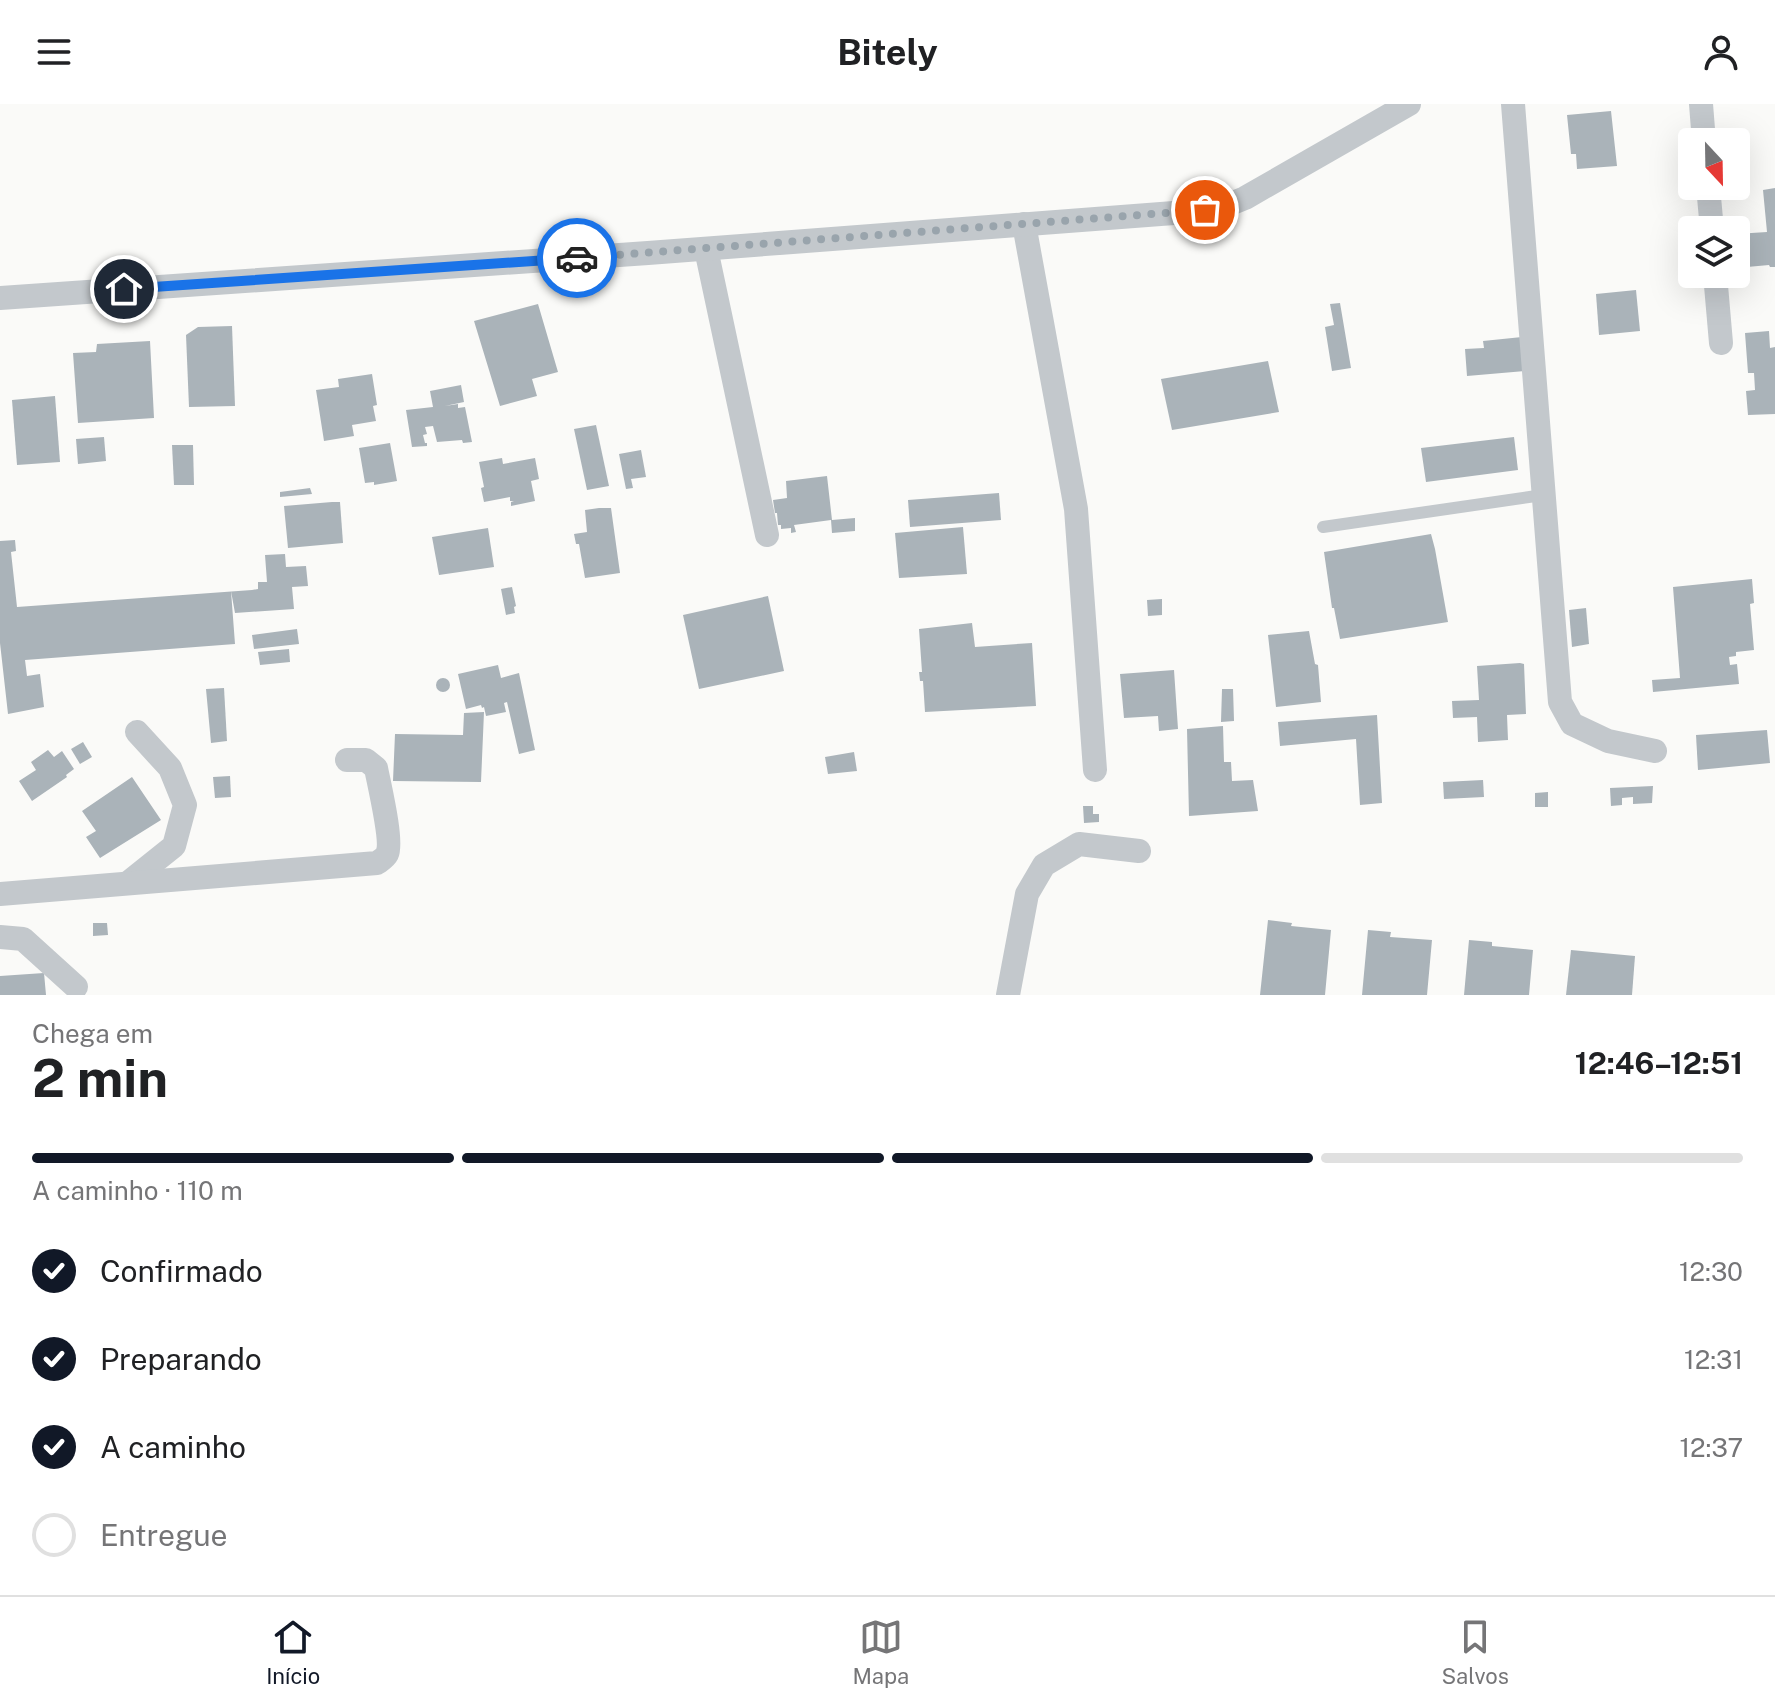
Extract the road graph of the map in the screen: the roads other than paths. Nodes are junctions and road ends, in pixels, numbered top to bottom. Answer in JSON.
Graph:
{"nodes":[{"id":1,"x":1409,"y":104,"type":"edge"},
{"id":2,"x":1513,"y":104,"type":"edge"},
{"id":3,"x":1701,"y":104,"type":"edge"},
{"id":4,"x":1703,"y":128,"type":"edge"},
{"id":5,"x":1024,"y":224,"type":"junction"},
{"id":6,"x":706,"y":249,"type":"junction"},
{"id":7,"x":1716,"y":288,"type":"edge"},
{"id":8,"x":0,"y":298,"type":"edge"},
{"id":9,"x":1721,"y":343,"type":"dead end"},
{"id":10,"x":1543,"y":495,"type":"junction"},
{"id":11,"x":1323,"y":527,"type":"dead end"},
{"id":12,"x":767,"y":535,"type":"dead end"},
{"id":13,"x":137,"y":732,"type":"dead end"},
{"id":14,"x":1655,"y":751,"type":"dead end"},
{"id":15,"x":347,"y":760,"type":"dead end"},
{"id":16,"x":1095,"y":770,"type":"dead end"},
{"id":17,"x":1139,"y":851,"type":"dead end"},
{"id":18,"x":129,"y":882,"type":"junction"},
{"id":19,"x":0,"y":894,"type":"edge"},
{"id":20,"x":0,"y":937,"type":"edge"},
{"id":21,"x":76,"y":987,"type":"dead end"},
{"id":22,"x":1008,"y":995,"type":"edge"}],
"edges":[{"from":1,"to":5,"type":"street"},
{"from":2,"to":10,"type":"street"},
{"from":3,"to":4,"type":"street"},
{"from":5,"to":6,"type":"street"},
{"from":5,"to":16,"type":"street"},
{"from":6,"to":8,"type":"street"},
{"from":6,"to":12,"type":"street"},
{"from":7,"to":9,"type":"street"},
{"from":10,"to":11,"type":"lane"},
{"from":10,"to":14,"type":"street"},
{"from":13,"to":18,"type":"street"},
{"from":15,"to":18,"type":"street"},
{"from":17,"to":22,"type":"street"},
{"from":18,"to":19,"type":"street"},
{"from":20,"to":21,"type":"street"}]}
